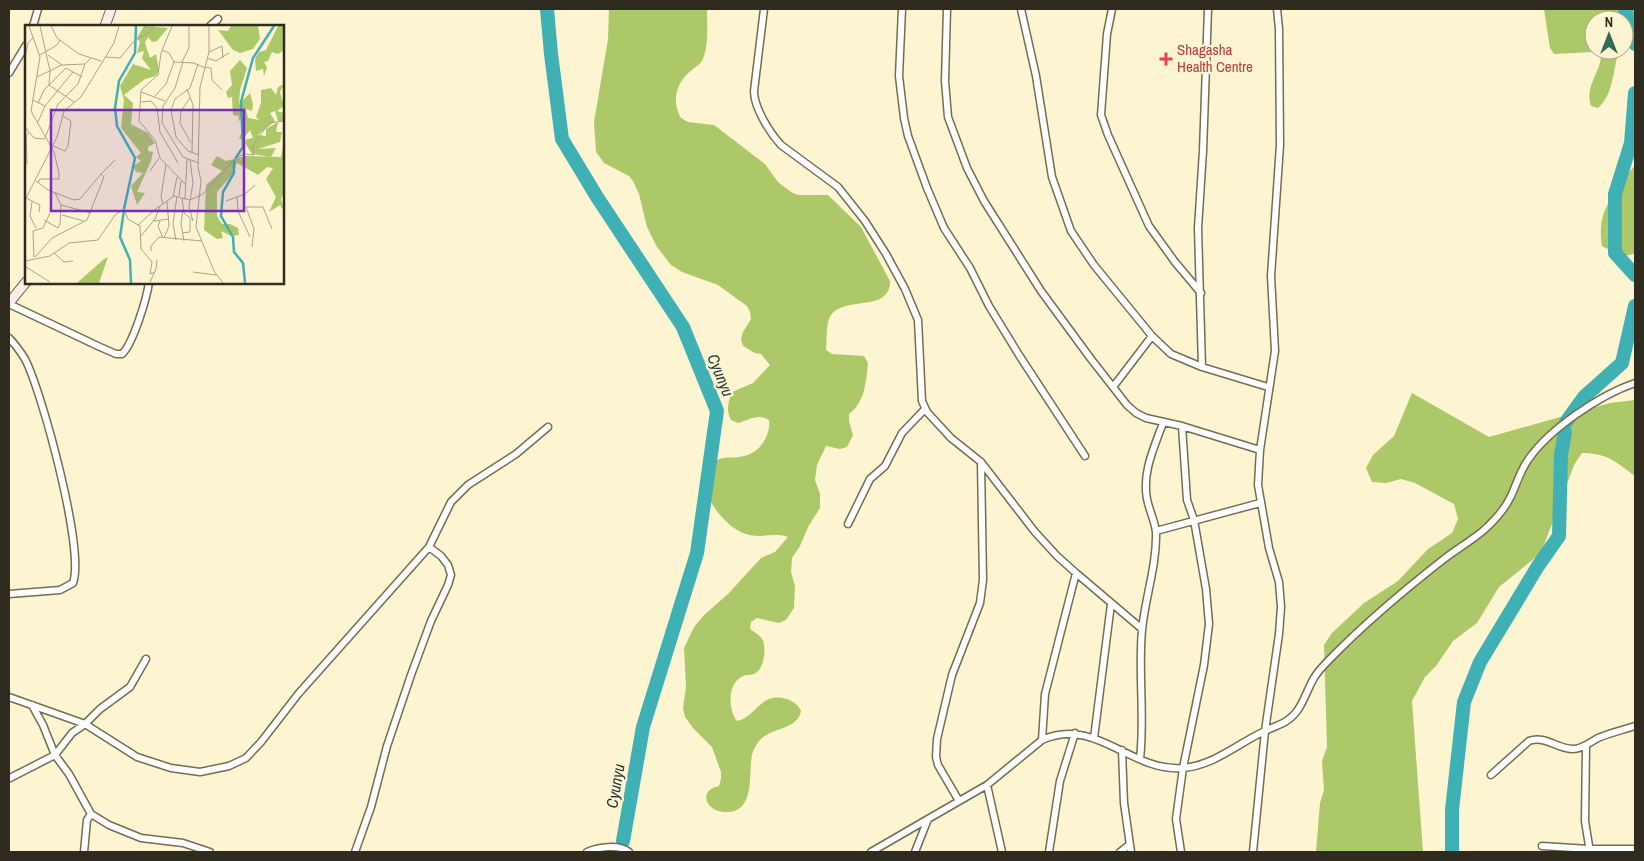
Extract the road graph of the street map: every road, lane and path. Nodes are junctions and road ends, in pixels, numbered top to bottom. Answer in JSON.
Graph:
{"nodes":[{"id":1,"x":38,"y":9,"type":"edge"},
{"id":2,"x":111,"y":9,"type":"edge"},
{"id":3,"x":764,"y":9,"type":"edge"},
{"id":4,"x":902,"y":9,"type":"edge"},
{"id":5,"x":947,"y":9,"type":"edge"},
{"id":6,"x":1021,"y":9,"type":"edge"},
{"id":7,"x":1112,"y":9,"type":"edge"},
{"id":8,"x":1208,"y":9,"type":"edge"},
{"id":9,"x":1277,"y":9,"type":"edge"},
{"id":10,"x":218,"y":19,"type":"dead end"},
{"id":11,"x":33,"y":25,"type":"edge"},
{"id":12,"x":106,"y":25,"type":"edge"},
{"id":13,"x":211,"y":25,"type":"edge"},
{"id":14,"x":25,"y":46,"type":"edge"},
{"id":15,"x":9,"y":73,"type":"edge"},
{"id":16,"x":25,"y":283,"type":"edge"},
{"id":17,"x":149,"y":284,"type":"edge"},
{"id":18,"x":1201,"y":294,"type":"junction"},
{"id":19,"x":9,"y":304,"type":"edge"},
{"id":20,"x":1152,"y":336,"type":"junction"},
{"id":21,"x":9,"y":338,"type":"edge"},
{"id":22,"x":1202,"y":367,"type":"junction"},
{"id":23,"x":1635,"y":383,"type":"edge"},
{"id":24,"x":1113,"y":387,"type":"junction"},
{"id":25,"x":1268,"y":387,"type":"junction"},
{"id":26,"x":924,"y":409,"type":"junction"},
{"id":27,"x":1163,"y":423,"type":"junction"},
{"id":28,"x":548,"y":426,"type":"dead end"},
{"id":29,"x":1182,"y":426,"type":"junction"},
{"id":30,"x":1260,"y":450,"type":"junction"},
{"id":31,"x":1085,"y":456,"type":"dead end"},
{"id":32,"x":981,"y":462,"type":"junction"},
{"id":33,"x":1260,"y":503,"type":"junction"},
{"id":34,"x":1194,"y":520,"type":"junction"},
{"id":35,"x":848,"y":524,"type":"dead end"},
{"id":36,"x":1156,"y":532,"type":"junction"},
{"id":37,"x":429,"y":547,"type":"junction"},
{"id":38,"x":1076,"y":573,"type":"junction"},
{"id":39,"x":9,"y":594,"type":"edge"},
{"id":40,"x":1111,"y":604,"type":"junction"},
{"id":41,"x":1142,"y":629,"type":"junction"},
{"id":42,"x":146,"y":659,"type":"dead end"},
{"id":43,"x":9,"y":697,"type":"edge"},
{"id":44,"x":32,"y":705,"type":"junction"},
{"id":45,"x":85,"y":724,"type":"junction"},
{"id":46,"x":1635,"y":726,"type":"edge"},
{"id":47,"x":1265,"y":731,"type":"junction"},
{"id":48,"x":1075,"y":733,"type":"junction"},
{"id":49,"x":1094,"y":738,"type":"junction"},
{"id":50,"x":1042,"y":740,"type":"junction"},
{"id":51,"x":1586,"y":746,"type":"junction"},
{"id":52,"x":1122,"y":750,"type":"junction"},
{"id":53,"x":55,"y":755,"type":"junction"},
{"id":54,"x":1140,"y":759,"type":"junction"},
{"id":55,"x":1183,"y":768,"type":"junction"},
{"id":56,"x":1491,"y":775,"type":"dead end"},
{"id":57,"x":10,"y":778,"type":"dead end"},
{"id":58,"x":987,"y":785,"type":"junction"},
{"id":59,"x":959,"y":800,"type":"junction"},
{"id":60,"x":91,"y":814,"type":"junction"},
{"id":61,"x":928,"y":819,"type":"junction"},
{"id":62,"x":1542,"y":846,"type":"dead end"},
{"id":63,"x":1130,"y":849,"type":"edge"},
{"id":64,"x":1635,"y":849,"type":"edge"},
{"id":65,"x":1590,"y":851,"type":"edge"},
{"id":66,"x":84,"y":852,"type":"edge"},
{"id":67,"x":210,"y":852,"type":"edge"},
{"id":68,"x":354,"y":852,"type":"edge"},
{"id":69,"x":587,"y":852,"type":"edge"},
{"id":70,"x":629,"y":852,"type":"edge"},
{"id":71,"x":871,"y":852,"type":"edge"},
{"id":72,"x":915,"y":852,"type":"edge"},
{"id":73,"x":1002,"y":852,"type":"edge"},
{"id":74,"x":1050,"y":852,"type":"edge"},
{"id":75,"x":1120,"y":852,"type":"edge"},
{"id":76,"x":1181,"y":852,"type":"edge"},
{"id":77,"x":1253,"y":852,"type":"edge"}],
"edges":[{"from":1,"to":11,"type":"street"},
{"from":2,"to":12,"type":"main road"},
{"from":3,"to":26,"type":"street"},
{"from":4,"to":31,"type":"street"},
{"from":5,"to":24,"type":"street"},
{"from":6,"to":20,"type":"street"},
{"from":7,"to":18,"type":"street"},
{"from":8,"to":18,"type":"street"},
{"from":9,"to":25,"type":"street"},
{"from":10,"to":13,"type":"street"},
{"from":14,"to":15,"type":"street"},
{"from":16,"to":19,"type":"main road"},
{"from":17,"to":19,"type":"street"},
{"from":18,"to":22,"type":"street"},
{"from":20,"to":22,"type":"street"},
{"from":20,"to":24,"type":"street"},
{"from":21,"to":39,"type":"street"},
{"from":22,"to":25,"type":"street"},
{"from":23,"to":47,"type":"street"},
{"from":24,"to":27,"type":"street"},
{"from":25,"to":30,"type":"street"},
{"from":26,"to":32,"type":"street"},
{"from":26,"to":35,"type":"street"},
{"from":27,"to":29,"type":"street"},
{"from":27,"to":36,"type":"street"},
{"from":28,"to":37,"type":"street"},
{"from":29,"to":30,"type":"street"},
{"from":29,"to":34,"type":"street"},
{"from":30,"to":33,"type":"street"},
{"from":32,"to":38,"type":"street"},
{"from":32,"to":59,"type":"street"},
{"from":33,"to":34,"type":"street"},
{"from":33,"to":47,"type":"street"},
{"from":34,"to":36,"type":"street"},
{"from":34,"to":55,"type":"street"},
{"from":36,"to":41,"type":"street"},
{"from":37,"to":45,"type":"street"},
{"from":37,"to":68,"type":"street"},
{"from":38,"to":40,"type":"street"},
{"from":38,"to":50,"type":"street"},
{"from":40,"to":41,"type":"street"},
{"from":40,"to":49,"type":"street"},
{"from":41,"to":54,"type":"street"},
{"from":42,"to":45,"type":"street"},
{"from":43,"to":44,"type":"street"},
{"from":44,"to":45,"type":"street"},
{"from":44,"to":53,"type":"street"},
{"from":45,"to":53,"type":"street"},
{"from":46,"to":51,"type":"street"},
{"from":47,"to":55,"type":"street"},
{"from":47,"to":77,"type":"street"},
{"from":48,"to":49,"type":"street"},
{"from":48,"to":50,"type":"street"},
{"from":48,"to":74,"type":"street"},
{"from":49,"to":52,"type":"street"},
{"from":50,"to":58,"type":"street"},
{"from":51,"to":56,"type":"street"},
{"from":51,"to":65,"type":"street"},
{"from":52,"to":54,"type":"street"},
{"from":52,"to":63,"type":"street"},
{"from":53,"to":57,"type":"street"},
{"from":53,"to":60,"type":"street"},
{"from":54,"to":55,"type":"street"},
{"from":55,"to":76,"type":"street"},
{"from":58,"to":59,"type":"street"},
{"from":58,"to":73,"type":"street"},
{"from":59,"to":61,"type":"street"},
{"from":60,"to":66,"type":"street"},
{"from":60,"to":67,"type":"street"},
{"from":61,"to":71,"type":"street"},
{"from":61,"to":72,"type":"street"},
{"from":62,"to":65,"type":"street"},
{"from":63,"to":75,"type":"street"},
{"from":64,"to":65,"type":"street"},
{"from":69,"to":70,"type":"street"}]}
